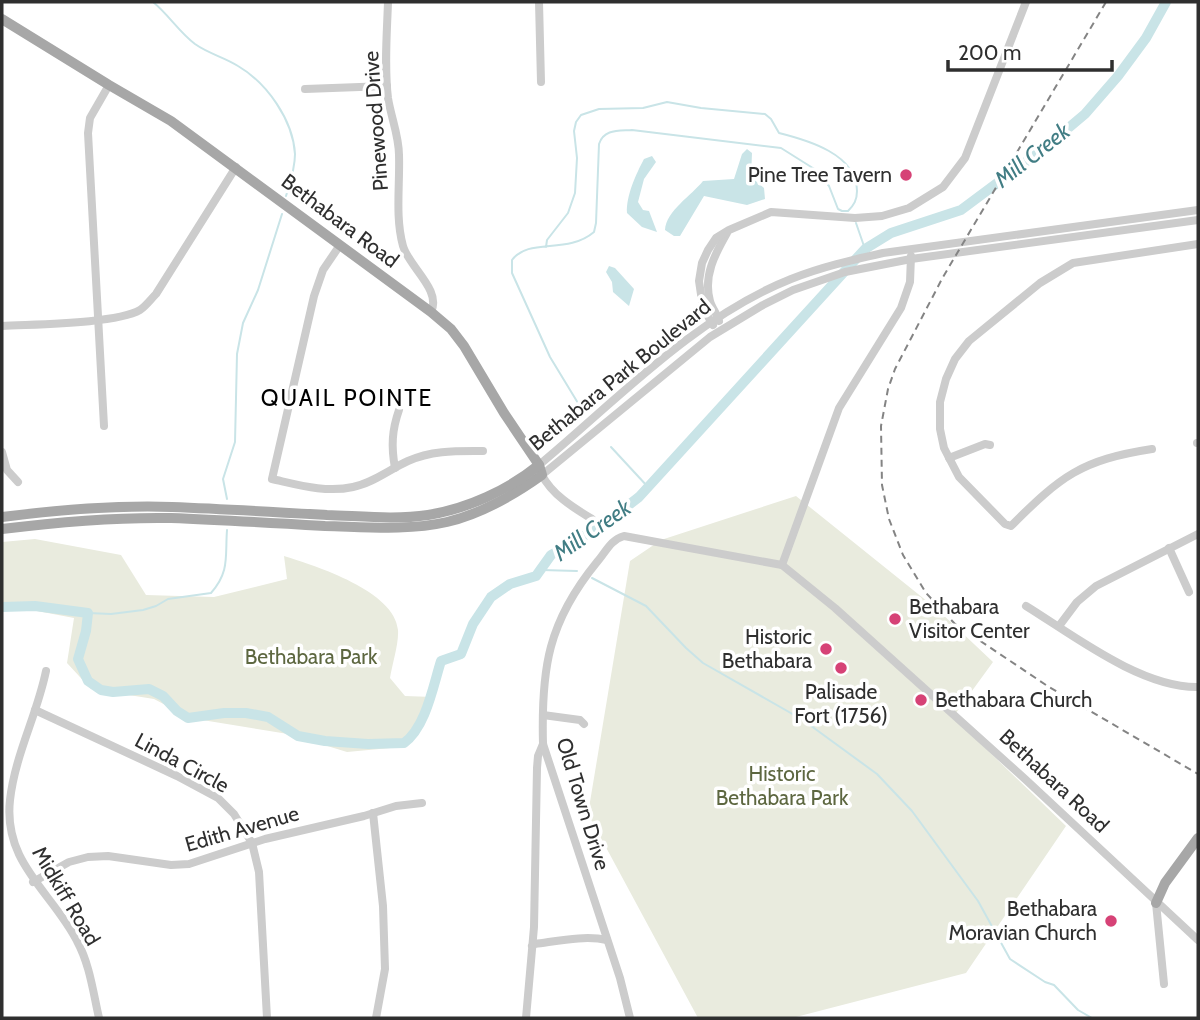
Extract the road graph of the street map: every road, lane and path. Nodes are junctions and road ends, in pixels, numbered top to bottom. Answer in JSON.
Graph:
{"nodes":[{"id":1,"x":388,"y":2,"type":"edge"},
{"id":2,"x":539,"y":2,"type":"edge"},
{"id":3,"x":1026,"y":2,"type":"edge"},
{"id":4,"x":2,"y":19,"type":"edge"},
{"id":5,"x":541,"y":82,"type":"dead end"},
{"id":6,"x":109,"y":85,"type":"junction"},
{"id":7,"x":387,"y":86,"type":"junction"},
{"id":8,"x":305,"y":89,"type":"dead end"},
{"id":9,"x":236,"y":167,"type":"junction"},
{"id":10,"x":1198,"y":210,"type":"edge"},
{"id":11,"x":1198,"y":220,"type":"edge"},
{"id":12,"x":729,"y":230,"type":"junction"},
{"id":13,"x":1198,"y":244,"type":"edge"},
{"id":14,"x":340,"y":245,"type":"junction"},
{"id":15,"x":911,"y":249,"type":"junction"},
{"id":16,"x":911,"y":259,"type":"junction"},
{"id":17,"x":431,"y":312,"type":"junction"},
{"id":18,"x":719,"y":317,"type":"junction"},
{"id":19,"x":99,"y":320,"type":"junction"},
{"id":20,"x":710,"y":323,"type":"junction"},
{"id":21,"x":2,"y":326,"type":"edge"},
{"id":22,"x":720,"y":330,"type":"junction"},
{"id":23,"x":399,"y":410,"type":"dead end"},
{"id":24,"x":104,"y":426,"type":"dead end"},
{"id":25,"x":990,"y":445,"type":"dead end"},
{"id":26,"x":1152,"y":449,"type":"dead end"},
{"id":27,"x":483,"y":451,"type":"dead end"},
{"id":28,"x":2,"y":452,"type":"edge"},
{"id":29,"x":949,"y":458,"type":"junction"},
{"id":30,"x":395,"y":468,"type":"junction"},
{"id":31,"x":541,"y":470,"type":"junction"},
{"id":32,"x":18,"y":482,"type":"dead end"},
{"id":33,"x":231,"y":515,"type":"junction"},
{"id":34,"x":2,"y":517,"type":"edge"},
{"id":35,"x":592,"y":519,"type":"dead end"},
{"id":36,"x":2,"y":530,"type":"edge"},
{"id":37,"x":1198,"y":534,"type":"edge"},
{"id":38,"x":624,"y":536,"type":"joint"},
{"id":39,"x":1169,"y":548,"type":"junction"},
{"id":40,"x":782,"y":565,"type":"junction"},
{"id":41,"x":1189,"y":592,"type":"dead end"},
{"id":42,"x":1026,"y":606,"type":"dead end"},
{"id":43,"x":1059,"y":626,"type":"junction"},
{"id":44,"x":46,"y":671,"type":"dead end"},
{"id":45,"x":1198,"y":687,"type":"edge"},
{"id":46,"x":35,"y":710,"type":"junction"},
{"id":47,"x":543,"y":715,"type":"junction"},
{"id":48,"x":584,"y":724,"type":"dead end"},
{"id":49,"x":543,"y":744,"type":"junction"},
{"id":50,"x":422,"y":803,"type":"dead end"},
{"id":51,"x":373,"y":813,"type":"junction"},
{"id":52,"x":1198,"y":838,"type":"edge"},
{"id":53,"x":252,"y":843,"type":"junction"},
{"id":54,"x":33,"y":882,"type":"junction"},
{"id":55,"x":1156,"y":902,"type":"junction"},
{"id":56,"x":607,"y":940,"type":"junction"},
{"id":57,"x":1198,"y":940,"type":"edge"},
{"id":58,"x":532,"y":946,"type":"junction"},
{"id":59,"x":1164,"y":984,"type":"dead end"},
{"id":60,"x":99,"y":1018,"type":"edge"},
{"id":61,"x":267,"y":1018,"type":"edge"},
{"id":62,"x":376,"y":1018,"type":"edge"},
{"id":63,"x":526,"y":1018,"type":"edge"},
{"id":64,"x":630,"y":1018,"type":"edge"}],
"edges":[{"from":1,"to":7,"type":"street","name":"Pinewood Drive"},
{"from":2,"to":5,"type":"street"},
{"from":3,"to":12,"type":"street"},
{"from":4,"to":6,"type":"main road","name":"Bethabara Road"},
{"from":6,"to":9,"type":"main road","name":"Bethabara Road"},
{"from":6,"to":19,"type":"street"},
{"from":7,"to":8,"type":"street"},
{"from":7,"to":17,"type":"street","name":"Pinewood Drive"},
{"from":9,"to":14,"type":"main road","name":"Bethabara Road"},
{"from":9,"to":19,"type":"street"},
{"from":10,"to":15,"type":"street","name":"Bethabara Park Boulevard"},
{"from":11,"to":16,"type":"street","name":"Bethabara Park Boulevard"},
{"from":12,"to":18,"type":"street"},
{"from":12,"to":20,"type":"street"},
{"from":13,"to":29,"type":"street"},
{"from":14,"to":17,"type":"main road","name":"Bethabara Road"},
{"from":14,"to":30,"type":"street"},
{"from":15,"to":16,"type":"street"},
{"from":15,"to":18,"type":"street","name":"Bethabara Park Boulevard"},
{"from":16,"to":22,"type":"street","name":"Bethabara Park Boulevard"},
{"from":16,"to":40,"type":"street"},
{"from":17,"to":31,"type":"main road","name":"Bethabara Road"},
{"from":18,"to":20,"type":"street","name":"Bethabara Park Boulevard"},
{"from":18,"to":22,"type":"street"},
{"from":19,"to":21,"type":"street"},
{"from":19,"to":24,"type":"street"},
{"from":20,"to":22,"type":"street"},
{"from":20,"to":31,"type":"street","name":"Bethabara Park Boulevard"},
{"from":22,"to":31,"type":"street","name":"Bethabara Park Boulevard"},
{"from":23,"to":30,"type":"street"},
{"from":25,"to":29,"type":"street"},
{"from":26,"to":29,"type":"street"},
{"from":27,"to":30,"type":"street"},
{"from":28,"to":32,"type":"street"},
{"from":31,"to":33,"type":"main road","name":"Bethabara Park Boulevard"},
{"from":31,"to":35,"type":"street","name":"Bethabara Road"},
{"from":33,"to":34,"type":"main road"},
{"from":33,"to":36,"type":"main road"},
{"from":37,"to":39,"type":"street"},
{"from":38,"to":40,"type":"street","name":"Bethabara Road"},
{"from":38,"to":47,"type":"street","name":"Old Town Drive"},
{"from":39,"to":41,"type":"street"},
{"from":39,"to":43,"type":"street"},
{"from":40,"to":55,"type":"street","name":"Bethabara Road"},
{"from":42,"to":43,"type":"street"},
{"from":43,"to":45,"type":"street"},
{"from":44,"to":46,"type":"street","name":"Midkiff Road"},
{"from":46,"to":53,"type":"street","name":"Linda Circle"},
{"from":46,"to":54,"type":"street","name":"Midkiff Road"},
{"from":47,"to":48,"type":"street"},
{"from":47,"to":49,"type":"street","name":"Old Town Drive"},
{"from":49,"to":56,"type":"street","name":"Old Town Drive"},
{"from":49,"to":58,"type":"street"},
{"from":50,"to":51,"type":"street","name":"Edith Avenue"},
{"from":51,"to":53,"type":"street","name":"Edith Avenue"},
{"from":51,"to":62,"type":"street"},
{"from":52,"to":55,"type":"main road"},
{"from":53,"to":54,"type":"street","name":"Edith Avenue"},
{"from":53,"to":61,"type":"street","name":"Linda Circle"},
{"from":54,"to":60,"type":"street","name":"Midkiff Road"},
{"from":55,"to":57,"type":"street","name":"Bethabara Road"},
{"from":55,"to":59,"type":"street"},
{"from":56,"to":58,"type":"street"},
{"from":56,"to":64,"type":"street","name":"Old Town Drive"},
{"from":58,"to":63,"type":"street"}]}
